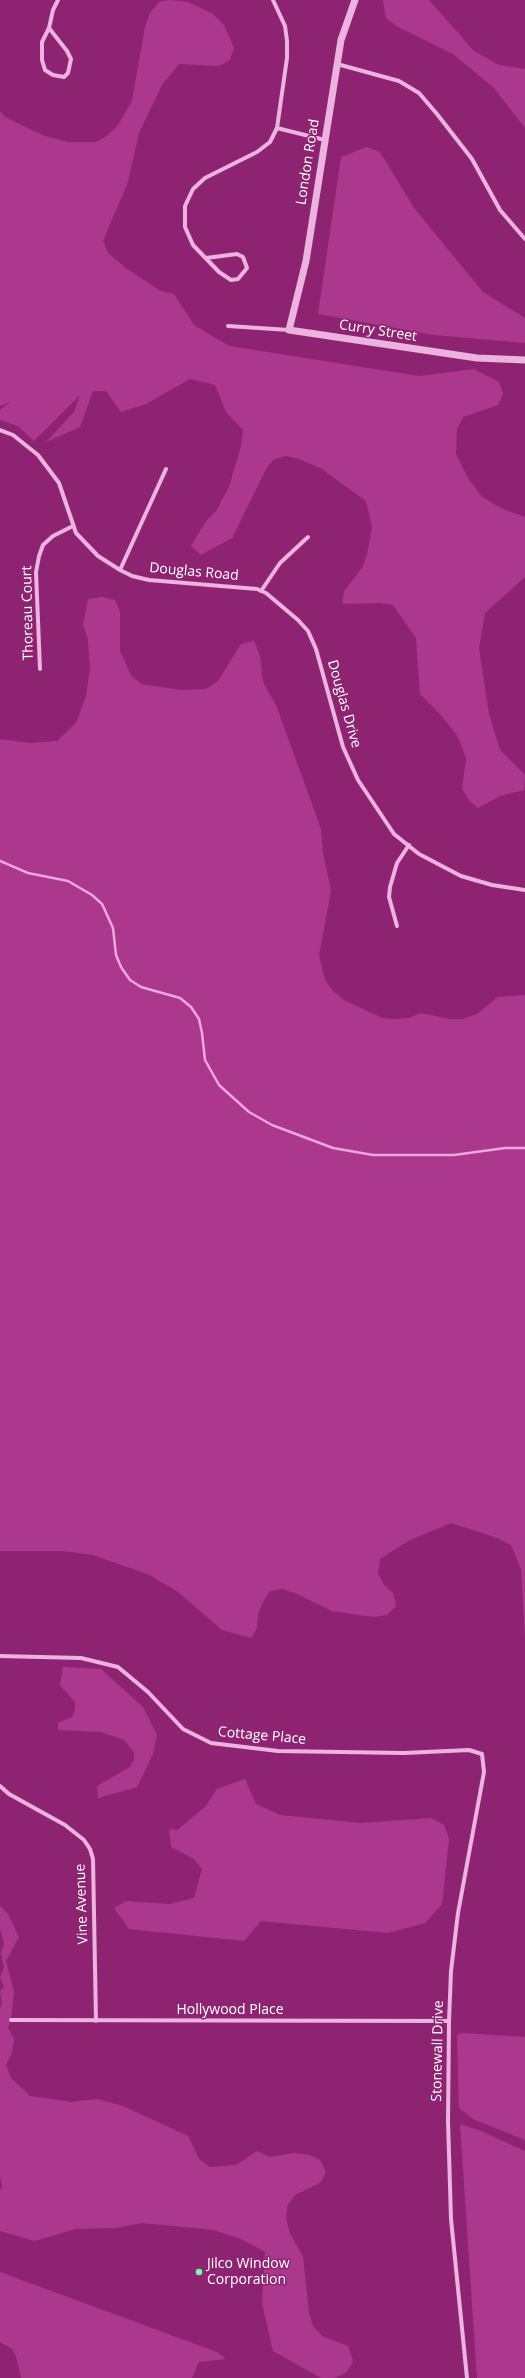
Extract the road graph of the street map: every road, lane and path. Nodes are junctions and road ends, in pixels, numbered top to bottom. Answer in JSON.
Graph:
{"nodes":[{"id":1,"x":58,"y":0,"type":"edge"},
{"id":2,"x":273,"y":0,"type":"edge"},
{"id":3,"x":355,"y":0,"type":"edge"},
{"id":4,"x":49,"y":28,"type":"junction"},
{"id":5,"x":337,"y":64,"type":"junction"},
{"id":6,"x":277,"y":128,"type":"junction"},
{"id":7,"x":324,"y":140,"type":"junction"},
{"id":8,"x":525,"y":239,"type":"edge"},
{"id":9,"x":206,"y":258,"type":"junction"},
{"id":10,"x":228,"y":326,"type":"dead end"},
{"id":11,"x":289,"y":330,"type":"junction"},
{"id":12,"x":525,"y":360,"type":"edge"},
{"id":13,"x":0,"y":430,"type":"edge"},
{"id":14,"x":166,"y":469,"type":"dead end"},
{"id":15,"x":73,"y":526,"type":"junction"},
{"id":16,"x":308,"y":537,"type":"dead end"},
{"id":17,"x":120,"y":570,"type":"junction"},
{"id":18,"x":261,"y":591,"type":"junction"},
{"id":19,"x":40,"y":669,"type":"dead end"},
{"id":20,"x":409,"y":845,"type":"junction"},
{"id":21,"x":525,"y":890,"type":"edge"},
{"id":22,"x":397,"y":926,"type":"dead end"},
{"id":23,"x":0,"y":1656,"type":"edge"},
{"id":24,"x":456,"y":1750,"type":"joint"},
{"id":25,"x":0,"y":1786,"type":"edge"},
{"id":26,"x":11,"y":2020,"type":"dead end"},
{"id":27,"x":96,"y":2021,"type":"junction"},
{"id":28,"x":449,"y":2021,"type":"junction"},
{"id":29,"x":467,"y":2378,"type":"edge"}],
"edges":[{"from":1,"to":4,"type":"street"},
{"from":2,"to":6,"type":"street"},
{"from":3,"to":5,"type":"street","name":"London Road"},
{"from":4,"to":4,"type":"street"},
{"from":5,"to":7,"type":"street","name":"London Road"},
{"from":5,"to":8,"type":"street"},
{"from":6,"to":7,"type":"street"},
{"from":6,"to":9,"type":"street"},
{"from":7,"to":11,"type":"street","name":"London Road"},
{"from":9,"to":9,"type":"street"},
{"from":10,"to":11,"type":"street","name":"Curry Street"},
{"from":11,"to":12,"type":"street","name":"Curry Street"},
{"from":13,"to":15,"type":"street"},
{"from":14,"to":17,"type":"street"},
{"from":15,"to":17,"type":"street","name":"Douglas Road"},
{"from":15,"to":19,"type":"street","name":"Thoreau Court"},
{"from":16,"to":18,"type":"street"},
{"from":17,"to":18,"type":"street","name":"Douglas Road"},
{"from":18,"to":20,"type":"street","name":"Douglas Drive"},
{"from":20,"to":21,"type":"street","name":"Douglas Drive"},
{"from":20,"to":22,"type":"street"},
{"from":23,"to":24,"type":"street","name":"Cottage Place"},
{"from":24,"to":28,"type":"street","name":"Stonewall Drive"},
{"from":25,"to":27,"type":"street","name":"Vine Avenue"},
{"from":26,"to":27,"type":"street","name":"Hollywood Place"},
{"from":27,"to":28,"type":"street","name":"Hollywood Place"},
{"from":28,"to":29,"type":"street","name":"Stonewall Drive"}]}
